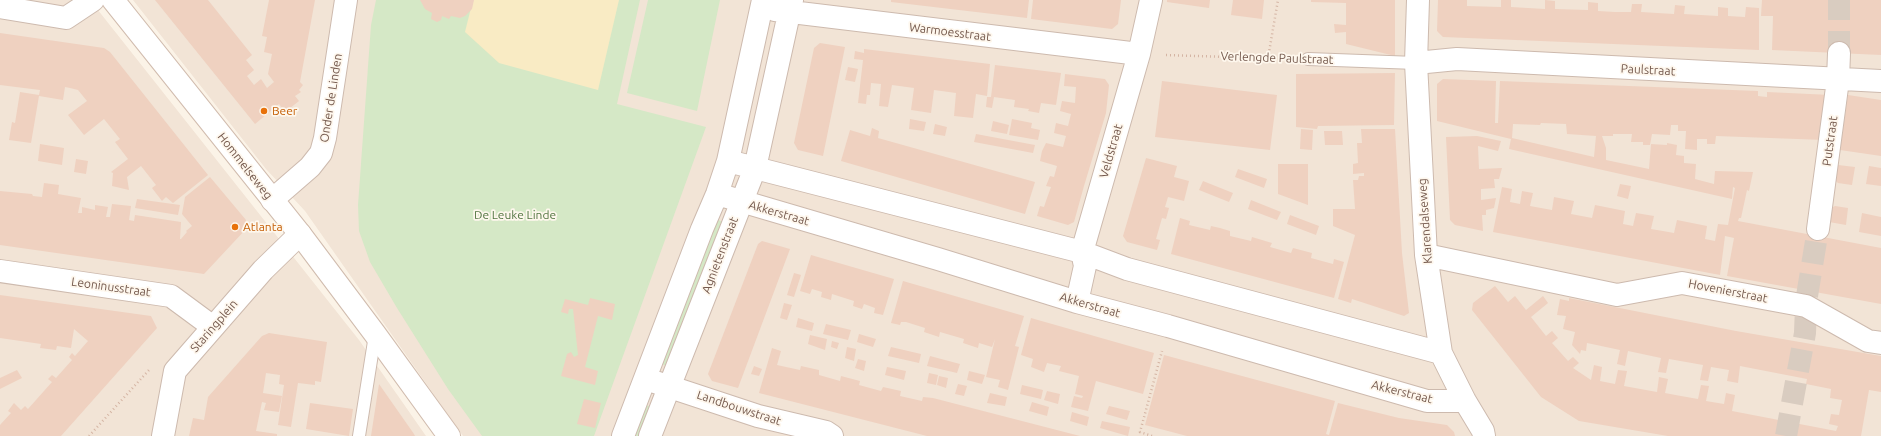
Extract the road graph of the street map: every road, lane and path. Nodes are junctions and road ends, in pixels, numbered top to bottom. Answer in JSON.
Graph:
{"nodes":[{"id":1,"x":93,"y":0,"type":"edge"},
{"id":2,"x":113,"y":0,"type":"edge"},
{"id":3,"x":346,"y":0,"type":"edge"},
{"id":4,"x":1151,"y":0,"type":"edge"},
{"id":5,"x":1278,"y":0,"type":"edge"},
{"id":6,"x":1418,"y":0,"type":"edge"},
{"id":7,"x":763,"y":4,"type":"edge"},
{"id":8,"x":0,"y":7,"type":"edge"},
{"id":9,"x":791,"y":7,"type":"edge"},
{"id":10,"x":1839,"y":53,"type":"tunnel mouth"},
{"id":11,"x":1139,"y":54,"type":"junction"},
{"id":12,"x":1268,"y":58,"type":"junction"},
{"id":13,"x":1308,"y":59,"type":"joint"},
{"id":14,"x":1416,"y":63,"type":"junction"},
{"id":15,"x":1838,"y":80,"type":"junction"},
{"id":16,"x":1881,"y":81,"type":"edge"},
{"id":17,"x":728,"y":162,"type":"junction"},
{"id":18,"x":754,"y":168,"type":"junction"},
{"id":19,"x":717,"y":194,"type":"junction"},
{"id":20,"x":272,"y":200,"type":"junction"},
{"id":21,"x":740,"y":202,"type":"junction"},
{"id":22,"x":1818,"y":229,"type":"tunnel mouth"},
{"id":23,"x":300,"y":234,"type":"junction"},
{"id":24,"x":1082,"y":252,"type":"junction"},
{"id":25,"x":1426,"y":255,"type":"junction"},
{"id":26,"x":0,"y":271,"type":"edge"},
{"id":27,"x":1077,"y":302,"type":"junction"},
{"id":28,"x":1168,"y":326,"type":"junction"},
{"id":29,"x":213,"y":328,"type":"junction"},
{"id":30,"x":375,"y":334,"type":"junction"},
{"id":31,"x":1881,"y":343,"type":"edge"},
{"id":32,"x":1441,"y":353,"type":"junction"},
{"id":33,"x":151,"y":367,"type":"dead end"},
{"id":34,"x":646,"y":379,"type":"junction"},
{"id":35,"x":670,"y":386,"type":"junction"},
{"id":36,"x":1465,"y":402,"type":"junction"},
{"id":37,"x":1488,"y":434,"type":"edge"},
{"id":38,"x":89,"y":436,"type":"edge"},
{"id":39,"x":163,"y":436,"type":"edge"},
{"id":40,"x":358,"y":436,"type":"edge"},
{"id":41,"x":449,"y":436,"type":"edge"},
{"id":42,"x":623,"y":436,"type":"edge"},
{"id":43,"x":650,"y":436,"type":"edge"},
{"id":44,"x":832,"y":436,"type":"edge"},
{"id":45,"x":1152,"y":436,"type":"edge"}],
"edges":[{"from":1,"to":8,"type":"street"},
{"from":2,"to":20,"type":"street","name":"Hommelseweg"},
{"from":3,"to":20,"type":"street","name":"Onder de Linden"},
{"from":4,"to":11,"type":"street","name":"Veldstraat"},
{"from":5,"to":12,"type":"path"},
{"from":6,"to":14,"type":"street","name":"Klarendalseweg"},
{"from":7,"to":9,"type":"street","name":"Warmoesstraat"},
{"from":7,"to":17,"type":"street","name":"Agnietenstraat"},
{"from":9,"to":11,"type":"street","name":"Warmoesstraat"},
{"from":9,"to":18,"type":"street","name":"Agnietenstraat"},
{"from":10,"to":15,"type":"street","name":"Putstraat"},
{"from":11,"to":12,"type":"path","name":"Verlengde Paulstraat"},
{"from":11,"to":24,"type":"street","name":"Veldstraat"},
{"from":12,"to":13,"type":"path","name":"Verlengde Paulstraat"},
{"from":13,"to":14,"type":"lane","name":"Verlengde Paulstraat"},
{"from":14,"to":15,"type":"street","name":"Paulstraat"},
{"from":14,"to":25,"type":"street","name":"Klarendalseweg"},
{"from":15,"to":16,"type":"street","name":"Paulstraat"},
{"from":15,"to":22,"type":"street","name":"Putstraat"},
{"from":17,"to":18,"type":"street"},
{"from":17,"to":19,"type":"street","name":"Agnietenstraat"},
{"from":18,"to":21,"type":"street","name":"Agnietenstraat"},
{"from":18,"to":24,"type":"street"},
{"from":19,"to":21,"type":"street","name":"Akkerstraat"},
{"from":19,"to":34,"type":"street","name":"Agnietenstraat"},
{"from":20,"to":23,"type":"street","name":"Hommelseweg"},
{"from":21,"to":27,"type":"street","name":"Akkerstraat"},
{"from":21,"to":35,"type":"street","name":"Agnietenstraat"},
{"from":23,"to":29,"type":"street","name":"Staringplein"},
{"from":23,"to":30,"type":"street","name":"Hommelseweg"},
{"from":24,"to":27,"type":"street","name":"Veldstraat"},
{"from":24,"to":32,"type":"street"},
{"from":25,"to":31,"type":"street","name":"Hovenierstraat"},
{"from":25,"to":32,"type":"street","name":"Klarendalseweg"},
{"from":26,"to":29,"type":"street","name":"Leoninusstraat"},
{"from":27,"to":28,"type":"street","name":"Akkerstraat"},
{"from":28,"to":36,"type":"street","name":"Akkerstraat"},
{"from":28,"to":45,"type":"path"},
{"from":29,"to":39,"type":"street","name":"Staringplein"},
{"from":30,"to":40,"type":"lane"},
{"from":30,"to":41,"type":"street","name":"Hommelseweg"},
{"from":32,"to":36,"type":"street","name":"Klarendalseweg"},
{"from":33,"to":38,"type":"path"},
{"from":34,"to":35,"type":"street","name":"Landbouwstraat"},
{"from":34,"to":42,"type":"street","name":"Agnietenstraat"},
{"from":35,"to":43,"type":"street","name":"Agnietenstraat"},
{"from":35,"to":44,"type":"street","name":"Landbouwstraat"},
{"from":36,"to":37,"type":"street","name":"Klarendalseweg"}]}
